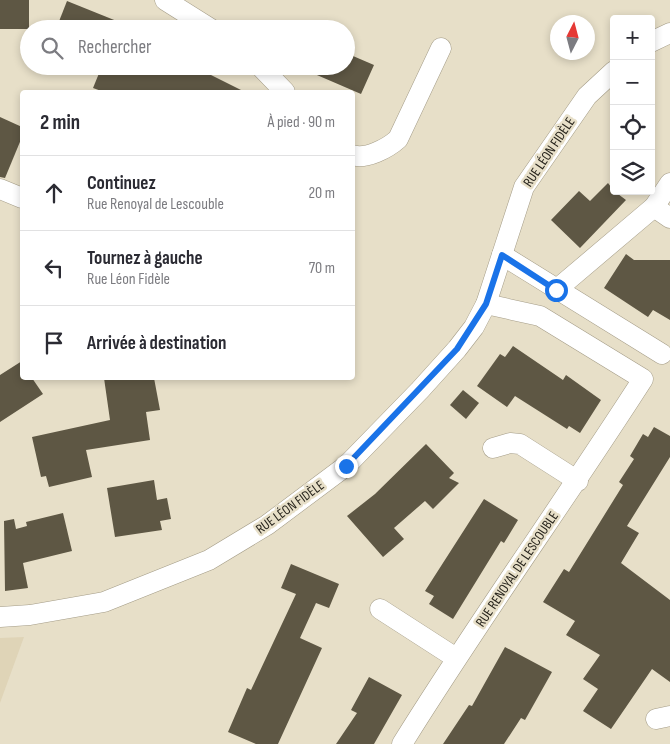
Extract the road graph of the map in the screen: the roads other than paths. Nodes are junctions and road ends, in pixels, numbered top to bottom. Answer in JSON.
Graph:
{"nodes":[{"id":1,"x":165,"y":0,"type":"edge"},
{"id":2,"x":197,"y":20,"type":"edge"},
{"id":3,"x":670,"y":34,"type":"edge"},
{"id":4,"x":655,"y":40,"type":"edge"},
{"id":5,"x":441,"y":48,"type":"dead end"},
{"id":6,"x":610,"y":74,"type":"edge"},
{"id":7,"x":269,"y":75,"type":"edge"},
{"id":8,"x":283,"y":90,"type":"edge"},
{"id":9,"x":355,"y":155,"type":"edge"},
{"id":10,"x":670,"y":183,"type":"edge"},
{"id":11,"x":0,"y":189,"type":"edge"},
{"id":12,"x":20,"y":197,"type":"edge"},
{"id":13,"x":662,"y":213,"type":"edge"},
{"id":14,"x":502,"y":255,"type":"junction"},
{"id":15,"x":556,"y":290,"type":"junction"},
{"id":16,"x":486,"y":304,"type":"junction"},
{"id":17,"x":666,"y":348,"type":"edge"},
{"id":18,"x":644,"y":379,"type":"junction"},
{"id":19,"x":493,"y":448,"type":"dead end"},
{"id":20,"x":578,"y":480,"type":"junction"},
{"id":21,"x":380,"y":609,"type":"dead end"},
{"id":22,"x":0,"y":617,"type":"edge"},
{"id":23,"x":456,"y":658,"type":"junction"},
{"id":24,"x":402,"y":744,"type":"edge"}],
"edges":[{"from":1,"to":2,"type":"street"},
{"from":3,"to":4,"type":"street"},
{"from":5,"to":9,"type":"street"},
{"from":6,"to":14,"type":"street","name":"RUE LÉON FIDÈLE"},
{"from":7,"to":8,"type":"street"},
{"from":10,"to":13,"type":"street"},
{"from":11,"to":12,"type":"street"},
{"from":13,"to":15,"type":"street"},
{"from":14,"to":15,"type":"street","name":"RUE RENOYAL DE LESCOUBLE"},
{"from":14,"to":16,"type":"street","name":"RUE LÉON FIDÈLE"},
{"from":15,"to":17,"type":"street","name":"RUE RENOYAL DE LESCOUBLE"},
{"from":16,"to":18,"type":"street"},
{"from":16,"to":22,"type":"street","name":"RUE LÉON FIDÈLE"},
{"from":17,"to":18,"type":"street","name":"RUE RENOYAL DE LESCOUBLE"},
{"from":18,"to":20,"type":"street","name":"RUE RENOYAL DE LESCOUBLE"},
{"from":19,"to":20,"type":"street"},
{"from":20,"to":23,"type":"street","name":"RUE RENOYAL DE LESCOUBLE"},
{"from":21,"to":23,"type":"street"},
{"from":23,"to":24,"type":"street","name":"RUE RENOYAL DE LESCOUBLE"}]}
